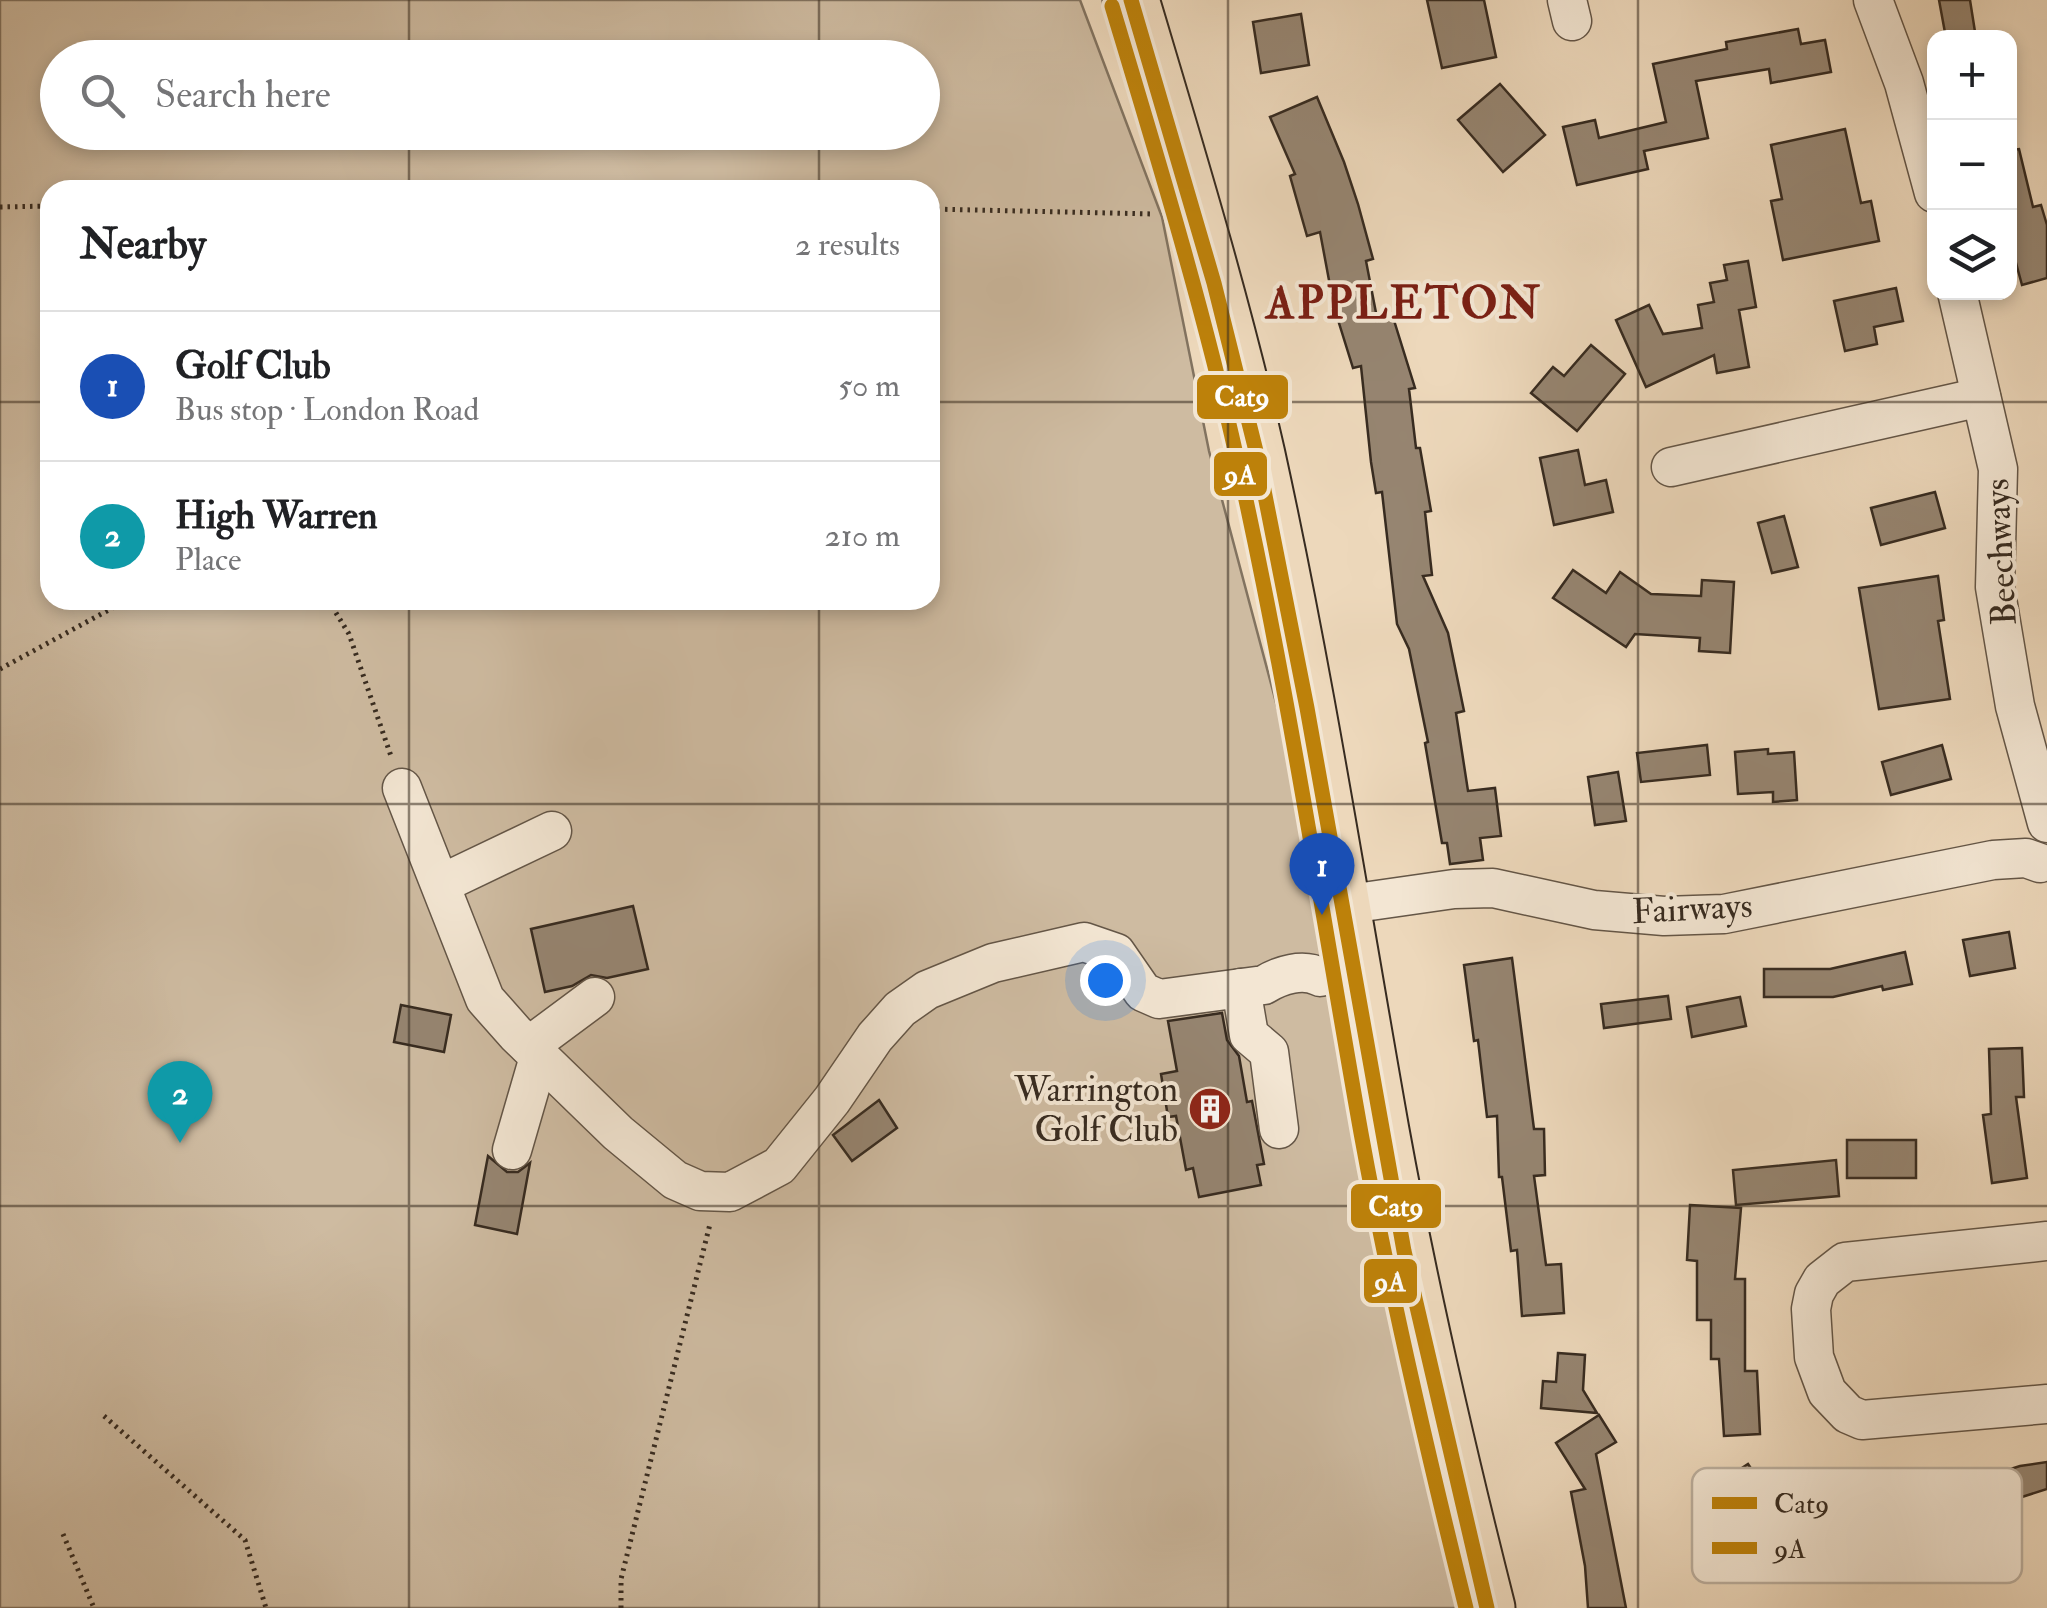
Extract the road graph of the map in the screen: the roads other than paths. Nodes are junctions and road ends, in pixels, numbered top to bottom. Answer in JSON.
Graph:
{"nodes":[{"id":1,"x":1132,"y":0,"type":"edge"},
{"id":2,"x":1873,"y":0,"type":"edge"},
{"id":3,"x":1927,"y":167,"type":"edge"},
{"id":4,"x":1959,"y":300,"type":"edge"},
{"id":5,"x":1981,"y":398,"type":"junction"},
{"id":6,"x":1670,"y":467,"type":"dead end"},
{"id":7,"x":402,"y":788,"type":"road end"},
{"id":8,"x":2047,"y":823,"type":"edge"},
{"id":9,"x":552,"y":831,"type":"dead end"},
{"id":10,"x":2045,"y":858,"type":"edge"},
{"id":11,"x":441,"y":884,"type":"junction"},
{"id":12,"x":1342,"y":905,"type":"junction"},
{"id":13,"x":1337,"y":974,"type":"junction"},
{"id":14,"x":1252,"y":987,"type":"junction"},
{"id":15,"x":595,"y":997,"type":"dead end"},
{"id":16,"x":534,"y":1052,"type":"junction"},
{"id":17,"x":1278,"y":1129,"type":"dead end"},
{"id":18,"x":512,"y":1150,"type":"dead end"},
{"id":19,"x":2047,"y":1241,"type":"edge"},
{"id":20,"x":2047,"y":1404,"type":"edge"},
{"id":21,"x":1487,"y":1608,"type":"edge"}],
"edges":[{"from":1,"to":12,"type":"highway"},
{"from":2,"to":3,"type":"street"},
{"from":4,"to":5,"type":"street","name":"Beechways"},
{"from":5,"to":6,"type":"street"},
{"from":5,"to":8,"type":"street","name":"Beechways"},
{"from":7,"to":11,"type":"street"},
{"from":9,"to":11,"type":"street"},
{"from":10,"to":12,"type":"street","name":"Fairways"},
{"from":11,"to":16,"type":"street"},
{"from":12,"to":13,"type":"highway"},
{"from":13,"to":14,"type":"street"},
{"from":13,"to":21,"type":"highway"},
{"from":14,"to":16,"type":"street"},
{"from":14,"to":17,"type":"street"},
{"from":15,"to":16,"type":"street"},
{"from":16,"to":18,"type":"street"},
{"from":19,"to":20,"type":"street"}]}
